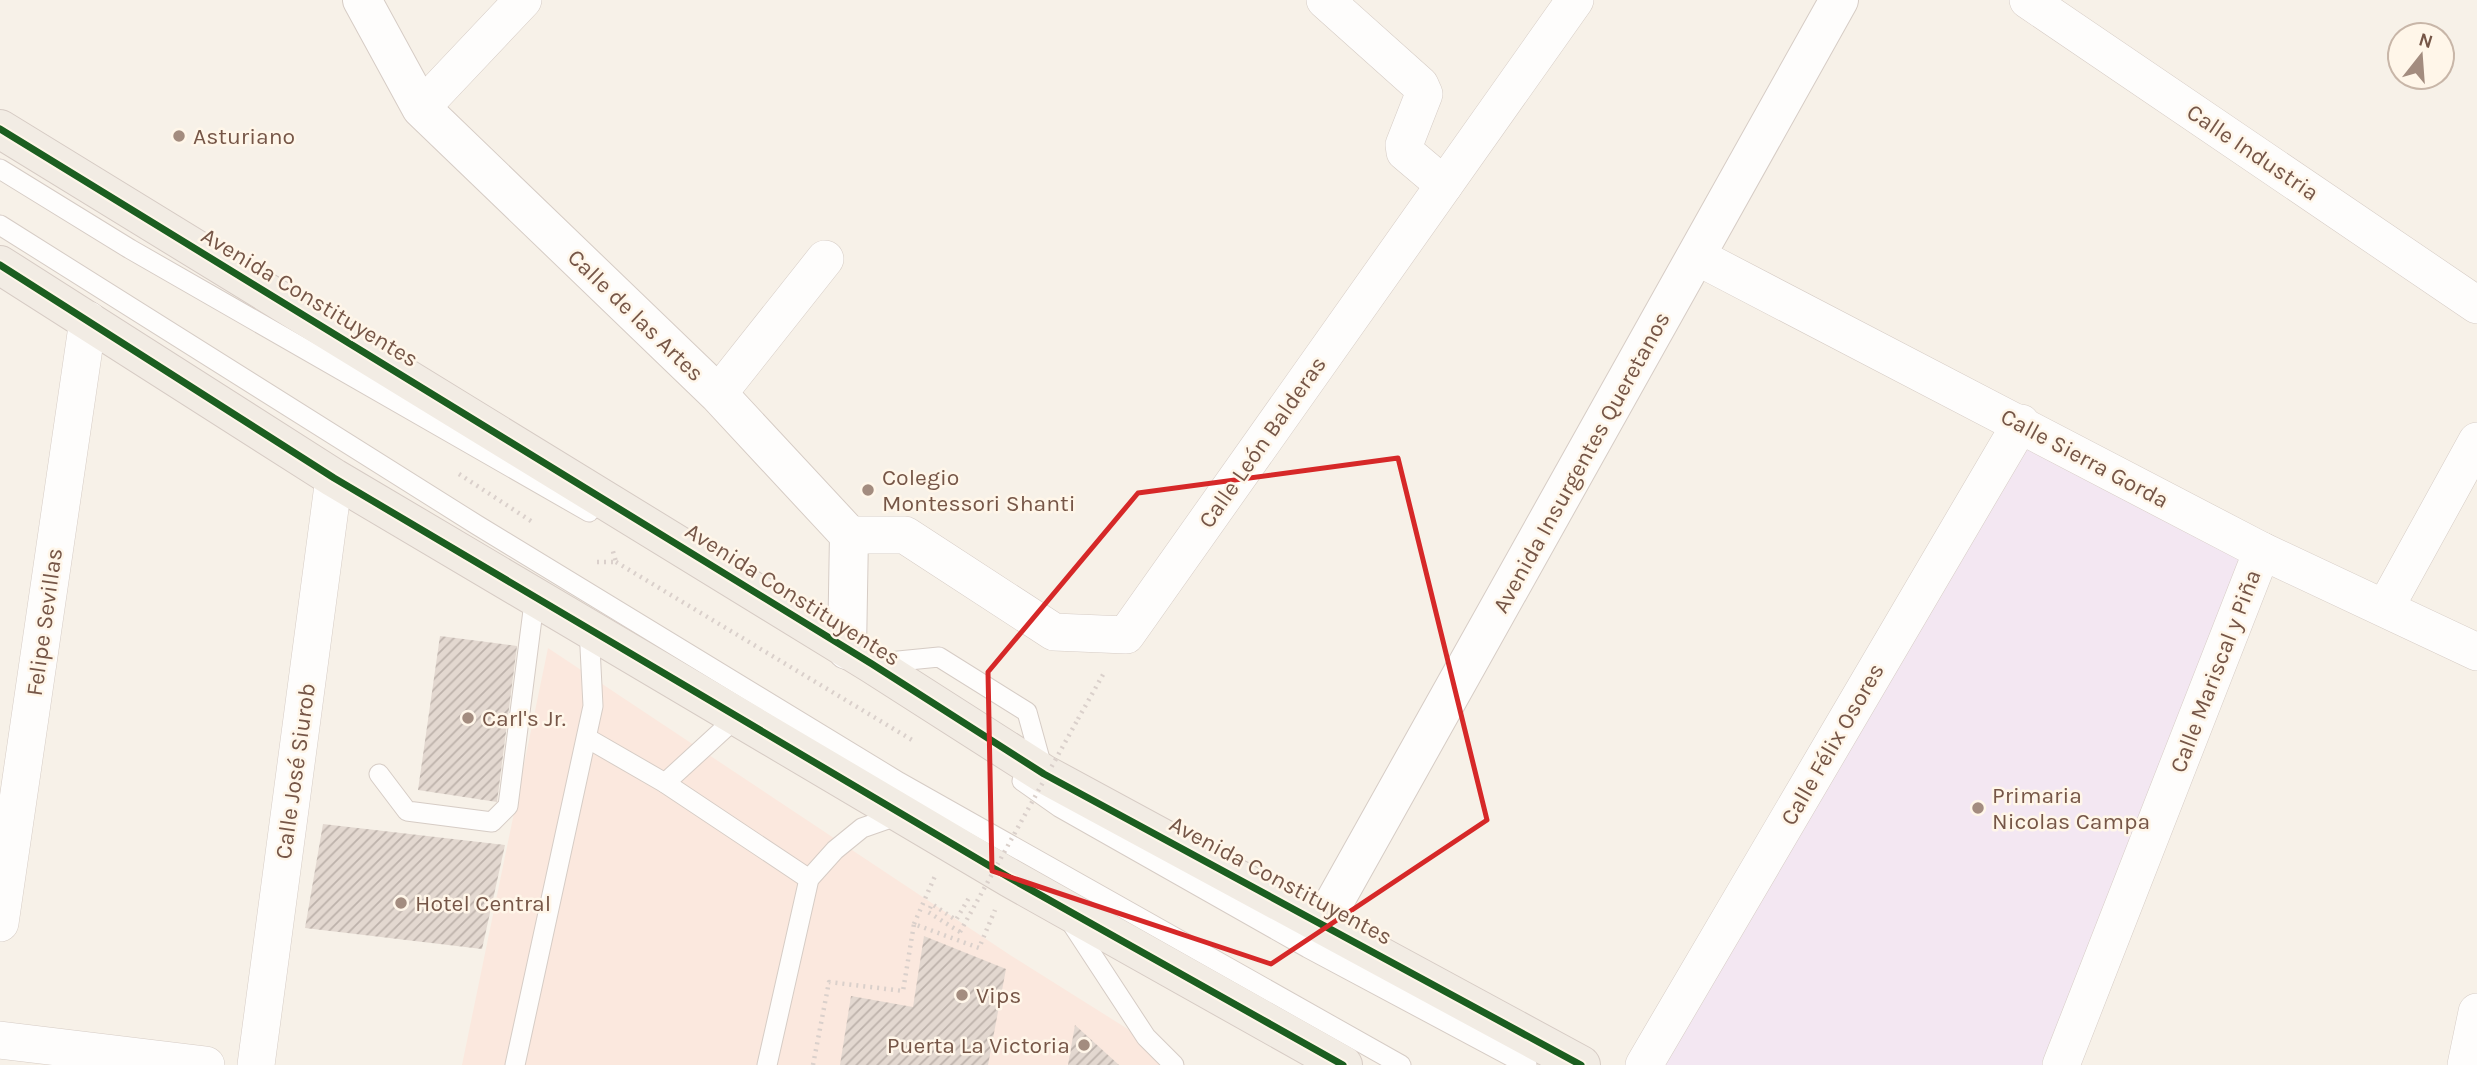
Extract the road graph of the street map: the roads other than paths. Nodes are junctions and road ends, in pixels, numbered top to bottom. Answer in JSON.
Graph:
{"nodes":[{"id":1,"x":362,"y":0,"type":"edge"},
{"id":2,"x":523,"y":0,"type":"edge"},
{"id":3,"x":1325,"y":0,"type":"edge"},
{"id":4,"x":1575,"y":0,"type":"edge"},
{"id":5,"x":1839,"y":0,"type":"edge"},
{"id":6,"x":2028,"y":0,"type":"edge"},
{"id":7,"x":421,"y":108,"type":"junction"},
{"id":8,"x":0,"y":130,"type":"edge"},
{"id":9,"x":0,"y":169,"type":"edge"},
{"id":10,"x":1444,"y":185,"type":"junction"},
{"id":11,"x":0,"y":225,"type":"edge"},
{"id":12,"x":1696,"y":256,"type":"junction"},
{"id":13,"x":825,"y":259,"type":"dead end"},
{"id":14,"x":0,"y":265,"type":"edge"},
{"id":15,"x":2477,"y":305,"type":"edge"},
{"id":16,"x":88,"y":320,"type":"junction"},
{"id":17,"x":718,"y":394,"type":"junction"},
{"id":18,"x":2021,"y":423,"type":"junction"},
{"id":19,"x":2477,"y":440,"type":"edge"},
{"id":20,"x":334,"y":478,"type":"junction"},
{"id":21,"x":849,"y":535,"type":"junction"},
{"id":22,"x":2262,"y":551,"type":"junction"},
{"id":23,"x":535,"y":595,"type":"junction"},
{"id":24,"x":2385,"y":608,"type":"junction"},
{"id":25,"x":589,"y":628,"type":"junction"},
{"id":26,"x":2477,"y":652,"type":"edge"},
{"id":27,"x":860,"y":657,"type":"junction"},
{"id":28,"x":737,"y":717,"type":"junction"},
{"id":29,"x":587,"y":738,"type":"junction"},
{"id":30,"x":379,"y":774,"type":"dead end"},
{"id":31,"x":665,"y":783,"type":"junction"},
{"id":32,"x":903,"y":814,"type":"junction"},
{"id":33,"x":809,"y":878,"type":"junction"},
{"id":34,"x":1060,"y":905,"type":"junction"},
{"id":35,"x":0,"y":923,"type":"edge"},
{"id":36,"x":1315,"y":936,"type":"junction"},
{"id":37,"x":2477,"y":1012,"type":"edge"},
{"id":38,"x":0,"y":1040,"type":"edge"},
{"id":39,"x":206,"y":1065,"type":"edge"},
{"id":40,"x":256,"y":1065,"type":"edge"},
{"id":41,"x":514,"y":1065,"type":"edge"},
{"id":42,"x":766,"y":1065,"type":"edge"},
{"id":43,"x":1174,"y":1065,"type":"edge"},
{"id":44,"x":1343,"y":1065,"type":"edge"},
{"id":45,"x":1401,"y":1065,"type":"edge"},
{"id":46,"x":1527,"y":1065,"type":"edge"},
{"id":47,"x":1581,"y":1065,"type":"edge"},
{"id":48,"x":1644,"y":1065,"type":"edge"},
{"id":49,"x":2061,"y":1065,"type":"edge"},
{"id":50,"x":2466,"y":1065,"type":"edge"}],
"edges":[{"from":1,"to":7,"type":"street","name":"Calle de las Artes"},
{"from":2,"to":7,"type":"street"},
{"from":3,"to":10,"type":"street"},
{"from":4,"to":10,"type":"street","name":"Calle León Balderas"},
{"from":5,"to":12,"type":"street","name":"Avenida Insurgentes Queretanos"},
{"from":6,"to":15,"type":"street","name":"Calle Industria"},
{"from":7,"to":17,"type":"street","name":"Calle de las Artes"},
{"from":8,"to":27,"type":"main road","name":"Avenida Constituyentes"},
{"from":9,"to":36,"type":"lane"},
{"from":10,"to":21,"type":"street","name":"Calle León Balderas"},
{"from":11,"to":45,"type":"lane"},
{"from":12,"to":18,"type":"street","name":"Calle Sierra Gorda"},
{"from":12,"to":36,"type":"street","name":"Avenida Insurgentes Queretanos"},
{"from":13,"to":17,"type":"street"},
{"from":14,"to":16,"type":"main road"},
{"from":16,"to":20,"type":"main road"},
{"from":16,"to":35,"type":"street","name":"Felipe Sevillas"},
{"from":17,"to":21,"type":"street","name":"Calle de las Artes"},
{"from":18,"to":22,"type":"street","name":"Calle Sierra Gorda"},
{"from":18,"to":48,"type":"street","name":"Calle Félix Osores"},
{"from":19,"to":24,"type":"street"},
{"from":20,"to":23,"type":"main road"},
{"from":20,"to":40,"type":"street","name":"Calle José Siurob"},
{"from":21,"to":27,"type":"street"},
{"from":22,"to":24,"type":"street","name":"Calle Sierra Gorda"},
{"from":22,"to":49,"type":"street","name":"Calle Mariscal y Piña"},
{"from":23,"to":25,"type":"main road"},
{"from":23,"to":30,"type":"lane"},
{"from":24,"to":26,"type":"street","name":"Calle Sierra Gorda"},
{"from":25,"to":28,"type":"main road"},
{"from":25,"to":29,"type":"lane"},
{"from":27,"to":36,"type":"main road","name":"Avenida Constituyentes"},
{"from":28,"to":31,"type":"lane"},
{"from":28,"to":32,"type":"main road"},
{"from":29,"to":31,"type":"lane"},
{"from":29,"to":41,"type":"lane"},
{"from":31,"to":33,"type":"lane"},
{"from":32,"to":33,"type":"lane"},
{"from":32,"to":34,"type":"main road"},
{"from":33,"to":42,"type":"lane"},
{"from":34,"to":43,"type":"lane"},
{"from":34,"to":44,"type":"main road"},
{"from":36,"to":46,"type":"lane"},
{"from":36,"to":47,"type":"main road","name":"Avenida Constituyentes"},
{"from":37,"to":50,"type":"street"},
{"from":38,"to":39,"type":"street"}]}
